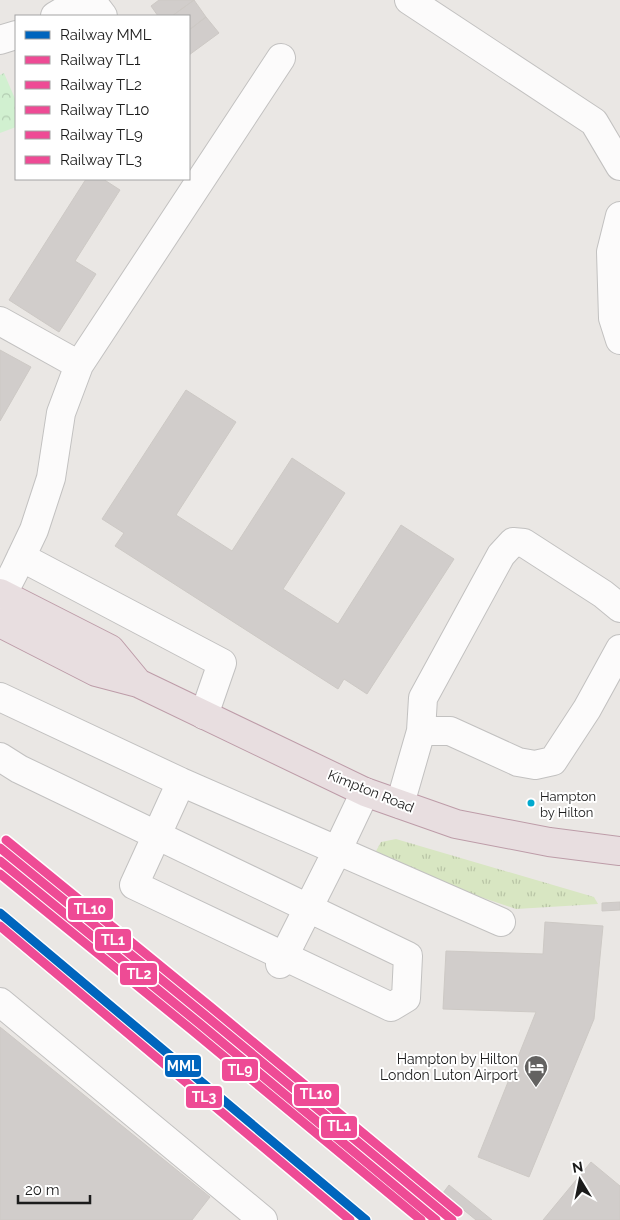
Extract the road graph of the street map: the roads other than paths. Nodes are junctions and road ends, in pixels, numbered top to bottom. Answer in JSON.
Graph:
{"nodes":[{"id":1,"x":82,"y":0,"type":"edge"},
{"id":2,"x":91,"y":0,"type":"edge"},
{"id":3,"x":409,"y":0,"type":"edge"},
{"id":4,"x":57,"y":15,"type":"edge"},
{"id":5,"x":102,"y":15,"type":"edge"},
{"id":6,"x":15,"y":35,"type":"edge"},
{"id":7,"x":0,"y":40,"type":"edge"},
{"id":8,"x":281,"y":58,"type":"dead end"},
{"id":9,"x":620,"y":166,"type":"edge"},
{"id":10,"x":620,"y":216,"type":"edge"},
{"id":11,"x":0,"y":321,"type":"edge"},
{"id":12,"x":620,"y":340,"type":"edge"},
{"id":13,"x":78,"y":365,"type":"junction"},
{"id":14,"x":21,"y":557,"type":"junction"},
{"id":15,"x":1,"y":595,"type":"edge"},
{"id":16,"x":620,"y":608,"type":"edge"},
{"id":17,"x":0,"y":622,"type":"edge"},
{"id":18,"x":620,"y":649,"type":"edge"},
{"id":19,"x":138,"y":683,"type":"junction"},
{"id":20,"x":0,"y":697,"type":"edge"},
{"id":21,"x":204,"y":715,"type":"junction"},
{"id":22,"x":421,"y":731,"type":"junction"},
{"id":23,"x":0,"y":757,"type":"edge"},
{"id":24,"x":181,"y":782,"type":"junction"},
{"id":25,"x":365,"y":792,"type":"junction"},
{"id":26,"x":400,"y":804,"type":"junction"},
{"id":27,"x":157,"y":835,"type":"junction"},
{"id":28,"x":337,"y":851,"type":"junction"},
{"id":29,"x":620,"y":852,"type":"edge"},
{"id":30,"x":308,"y":908,"type":"junction"},
{"id":31,"x":501,"y":922,"type":"dead end"},
{"id":32,"x":282,"y":960,"type":"junction"},
{"id":33,"x":0,"y":1002,"type":"edge"},
{"id":34,"x":263,"y":1220,"type":"edge"}],
"edges":[{"from":1,"to":4,"type":"street"},
{"from":2,"to":5,"type":"street"},
{"from":3,"to":9,"type":"street"},
{"from":6,"to":7,"type":"street"},
{"from":8,"to":13,"type":"street"},
{"from":10,"to":12,"type":"street"},
{"from":11,"to":13,"type":"street"},
{"from":13,"to":14,"type":"street"},
{"from":14,"to":15,"type":"street"},
{"from":14,"to":21,"type":"street"},
{"from":15,"to":19,"type":"highway","name":"Kimpton Road"},
{"from":16,"to":22,"type":"street"},
{"from":17,"to":19,"type":"highway","name":"Kimpton Road"},
{"from":18,"to":22,"type":"street"},
{"from":19,"to":21,"type":"highway","name":"Kimpton Road"},
{"from":20,"to":24,"type":"street"},
{"from":21,"to":25,"type":"highway","name":"Kimpton Road"},
{"from":22,"to":26,"type":"street"},
{"from":23,"to":27,"type":"street"},
{"from":24,"to":27,"type":"street"},
{"from":24,"to":28,"type":"street"},
{"from":25,"to":26,"type":"highway","name":"Kimpton Road"},
{"from":25,"to":28,"type":"street"},
{"from":26,"to":29,"type":"highway","name":"Kimpton Road"},
{"from":27,"to":30,"type":"street"},
{"from":27,"to":32,"type":"street"},
{"from":28,"to":30,"type":"street"},
{"from":28,"to":31,"type":"street"},
{"from":30,"to":32,"type":"street"},
{"from":30,"to":32,"type":"street"},
{"from":33,"to":34,"type":"street"}]}
